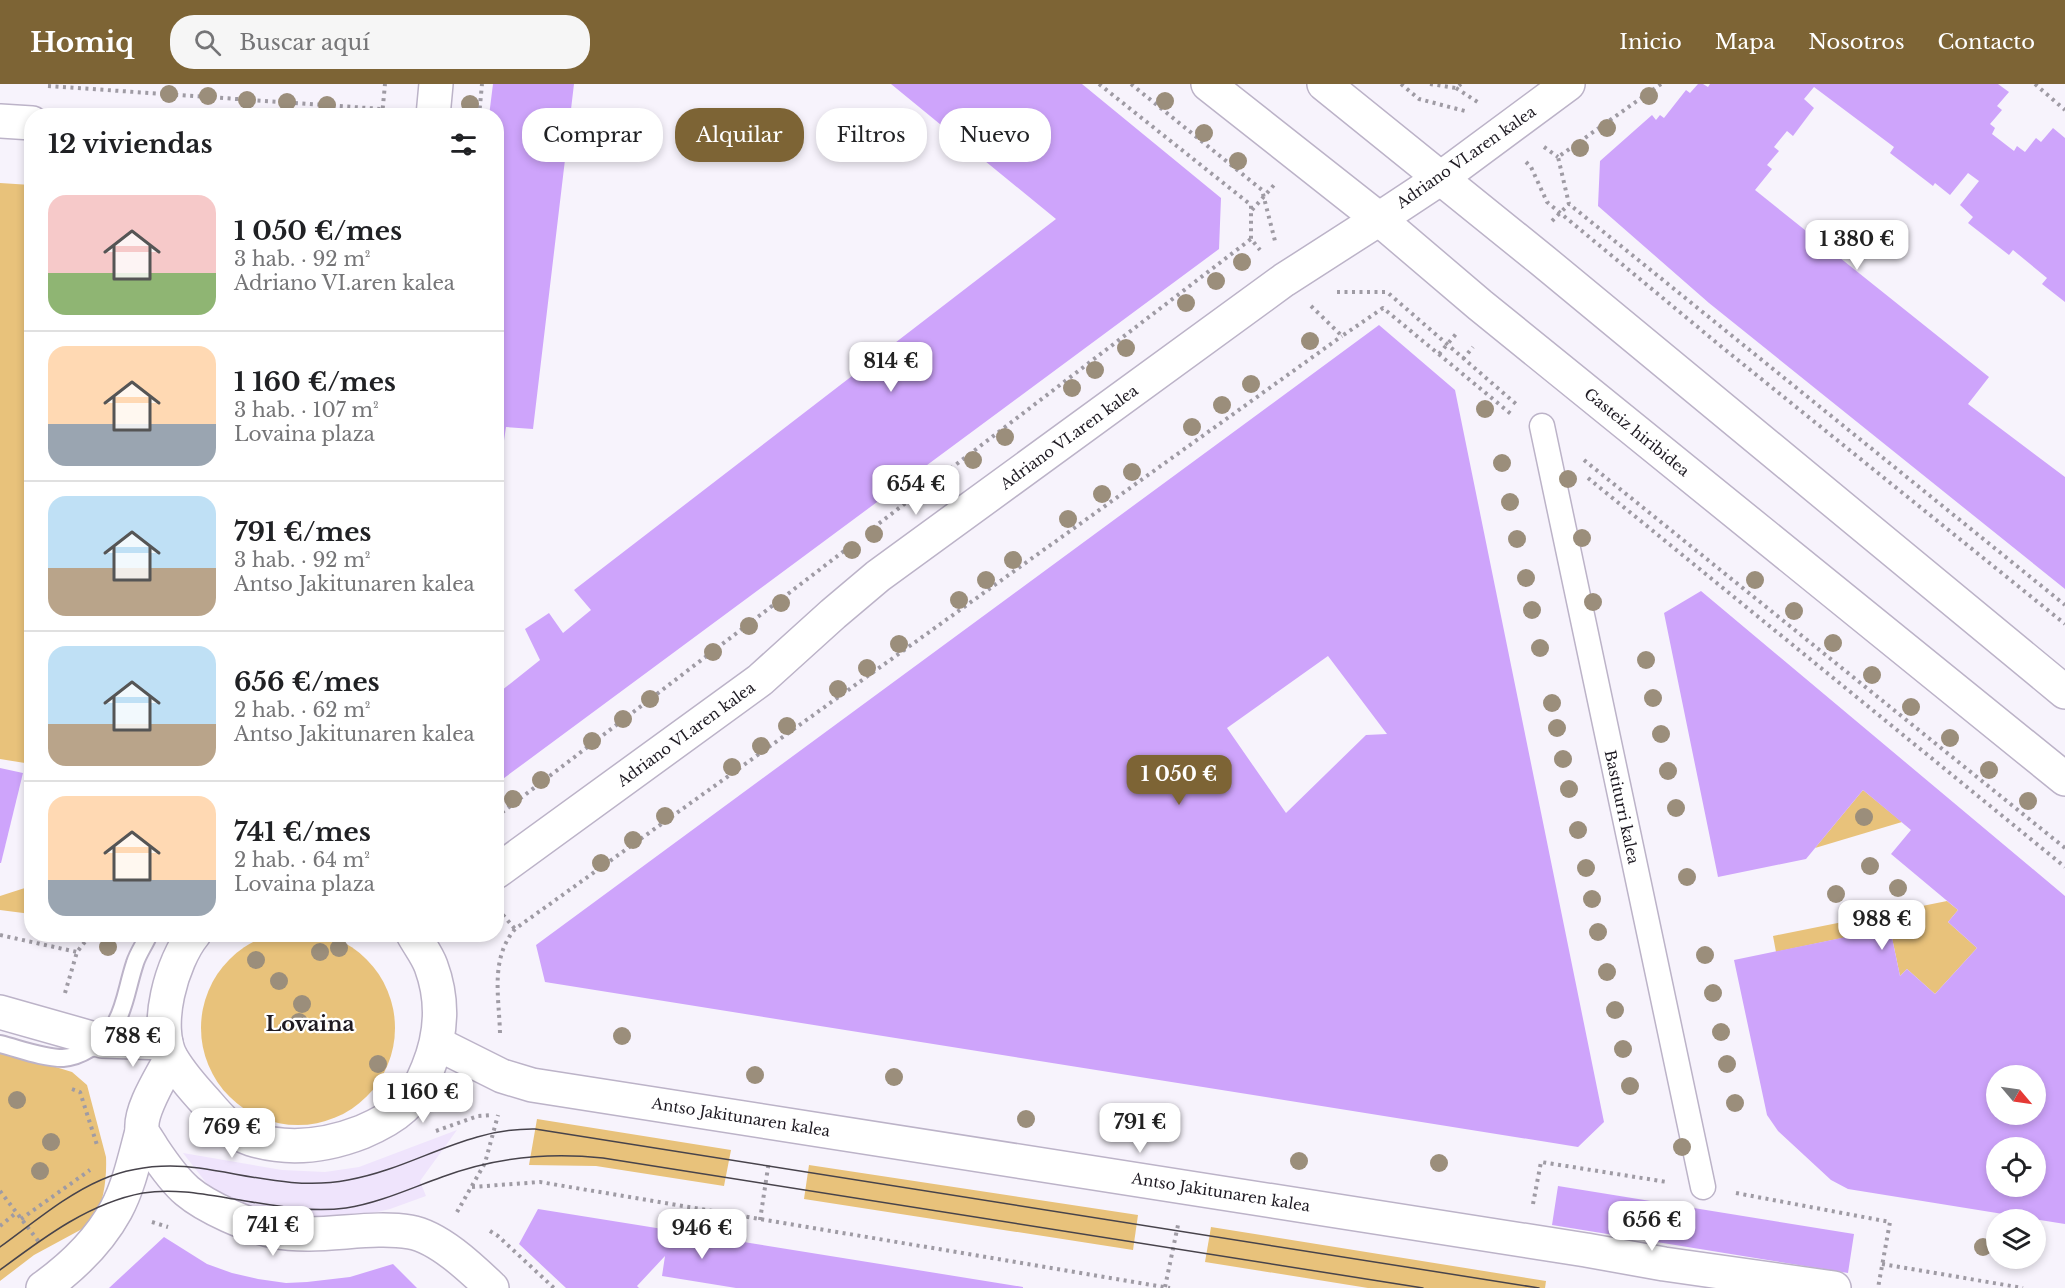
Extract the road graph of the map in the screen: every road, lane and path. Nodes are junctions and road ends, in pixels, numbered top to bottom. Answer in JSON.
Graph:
{"nodes":[{"id":1,"x":385,"y":84,"type":"edge"},
{"id":2,"x":436,"y":84,"type":"edge"},
{"id":3,"x":482,"y":84,"type":"edge"},
{"id":4,"x":1208,"y":84,"type":"edge"},
{"id":5,"x":1324,"y":84,"type":"edge"},
{"id":6,"x":1401,"y":84,"type":"edge"},
{"id":7,"x":1430,"y":84,"type":"edge"},
{"id":8,"x":1461,"y":84,"type":"edge"},
{"id":9,"x":1568,"y":84,"type":"edge"},
{"id":10,"x":1661,"y":84,"type":"edge"},
{"id":11,"x":2035,"y":84,"type":"edge"},
{"id":12,"x":38,"y":86,"type":"dead end"},
{"id":13,"x":367,"y":108,"type":"edge"},
{"id":14,"x":382,"y":108,"type":"edge"},
{"id":15,"x":433,"y":108,"type":"edge"},
{"id":16,"x":480,"y":108,"type":"edge"},
{"id":17,"x":2065,"y":110,"type":"edge"},
{"id":18,"x":0,"y":121,"type":"edge"},
{"id":19,"x":24,"y":122,"type":"edge"},
{"id":20,"x":1497,"y":137,"type":"junction"},
{"id":21,"x":1441,"y":178,"type":"junction"},
{"id":22,"x":1379,"y":219,"type":"junction"},
{"id":23,"x":1342,"y":336,"type":"dead end"},
{"id":24,"x":1542,"y":426,"type":"joint"},
{"id":25,"x":2065,"y":605,"type":"edge"},
{"id":26,"x":2065,"y":624,"type":"edge"},
{"id":27,"x":2065,"y":692,"type":"edge"},
{"id":28,"x":2065,"y":779,"type":"edge"},
{"id":29,"x":2065,"y":848,"type":"edge"},
{"id":30,"x":504,"y":866,"type":"edge"},
{"id":31,"x":504,"y":917,"type":"edge"},
{"id":32,"x":0,"y":935,"type":"edge"},
{"id":33,"x":24,"y":940,"type":"edge"},
{"id":34,"x":32,"y":942,"type":"edge"},
{"id":35,"x":85,"y":942,"type":"edge"},
{"id":36,"x":145,"y":942,"type":"edge"},
{"id":37,"x":188,"y":942,"type":"edge"},
{"id":38,"x":418,"y":942,"type":"edge"},
{"id":39,"x":0,"y":1012,"type":"edge"},
{"id":40,"x":102,"y":1041,"type":"junction"},
{"id":41,"x":0,"y":1044,"type":"edge"},
{"id":42,"x":438,"y":1044,"type":"junction"},
{"id":43,"x":168,"y":1050,"type":"junction"},
{"id":44,"x":70,"y":1088,"type":"dead end"},
{"id":45,"x":142,"y":1131,"type":"junction"},
{"id":46,"x":99,"y":1153,"type":"dead end"},
{"id":47,"x":95,"y":1161,"type":"dead end"},
{"id":48,"x":471,"y":1187,"type":"dead end"},
{"id":49,"x":1703,"y":1187,"type":"junction"},
{"id":50,"x":0,"y":1191,"type":"edge"},
{"id":51,"x":1532,"y":1209,"type":"dead end"},
{"id":52,"x":16,"y":1213,"type":"junction"},
{"id":53,"x":0,"y":1226,"type":"edge"},
{"id":54,"x":1616,"y":1254,"type":"junction"},
{"id":55,"x":1882,"y":1264,"type":"junction"},
{"id":56,"x":483,"y":1279,"type":"edge"},
{"id":57,"x":43,"y":1288,"type":"edge"},
{"id":58,"x":1170,"y":1288,"type":"edge"},
{"id":59,"x":1659,"y":1288,"type":"edge"},
{"id":60,"x":1834,"y":1288,"type":"edge"},
{"id":61,"x":1878,"y":1288,"type":"edge"},
{"id":62,"x":2023,"y":1288,"type":"edge"}],
"edges":[{"from":1,"to":14,"type":"path"},
{"from":2,"to":15,"type":"main road"},
{"from":3,"to":16,"type":"path"},
{"from":4,"to":22,"type":"main road","name":"Gasteiz hiribidea"},
{"from":5,"to":21,"type":"main road"},
{"from":6,"to":20,"type":"path"},
{"from":7,"to":8,"type":"path"},
{"from":9,"to":20,"type":"main road","name":"Adriano VI.aren kalea"},
{"from":10,"to":25,"type":"path"},
{"from":11,"to":17,"type":"path"},
{"from":12,"to":13,"type":"path"},
{"from":18,"to":19,"type":"main road"},
{"from":20,"to":21,"type":"main road","name":"Adriano VI.aren kalea"},
{"from":20,"to":26,"type":"path"},
{"from":21,"to":22,"type":"main road","name":"Adriano VI.aren kalea"},
{"from":21,"to":27,"type":"main road"},
{"from":22,"to":28,"type":"main road","name":"Gasteiz hiribidea"},
{"from":22,"to":30,"type":"main road","name":"Adriano VI.aren kalea"},
{"from":23,"to":31,"type":"path"},
{"from":24,"to":29,"type":"path"},
{"from":24,"to":49,"type":"street","name":"Bastiturri kalea"},
{"from":32,"to":33,"type":"path"},
{"from":34,"to":35,"type":"path"},
{"from":36,"to":40,"type":"lane"},
{"from":37,"to":43,"type":"main road"},
{"from":38,"to":42,"type":"main road"},
{"from":39,"to":40,"type":"main road"},
{"from":40,"to":41,"type":"lane"},
{"from":40,"to":43,"type":"main road"},
{"from":42,"to":43,"type":"main road"},
{"from":42,"to":54,"type":"main road","name":"Antso Jakitunaren kalea"},
{"from":43,"to":45,"type":"main road"},
{"from":44,"to":46,"type":"path"},
{"from":45,"to":56,"type":"main road"},
{"from":45,"to":57,"type":"main road"},
{"from":47,"to":52,"type":"path"},
{"from":48,"to":58,"type":"path"},
{"from":49,"to":51,"type":"path"},
{"from":49,"to":55,"type":"path"},
{"from":50,"to":52,"type":"path"},
{"from":52,"to":53,"type":"path"},
{"from":54,"to":59,"type":"main road"},
{"from":54,"to":60,"type":"main road","name":"Antso Jakitunaren kalea"},
{"from":55,"to":61,"type":"path"},
{"from":55,"to":62,"type":"path"}]}
